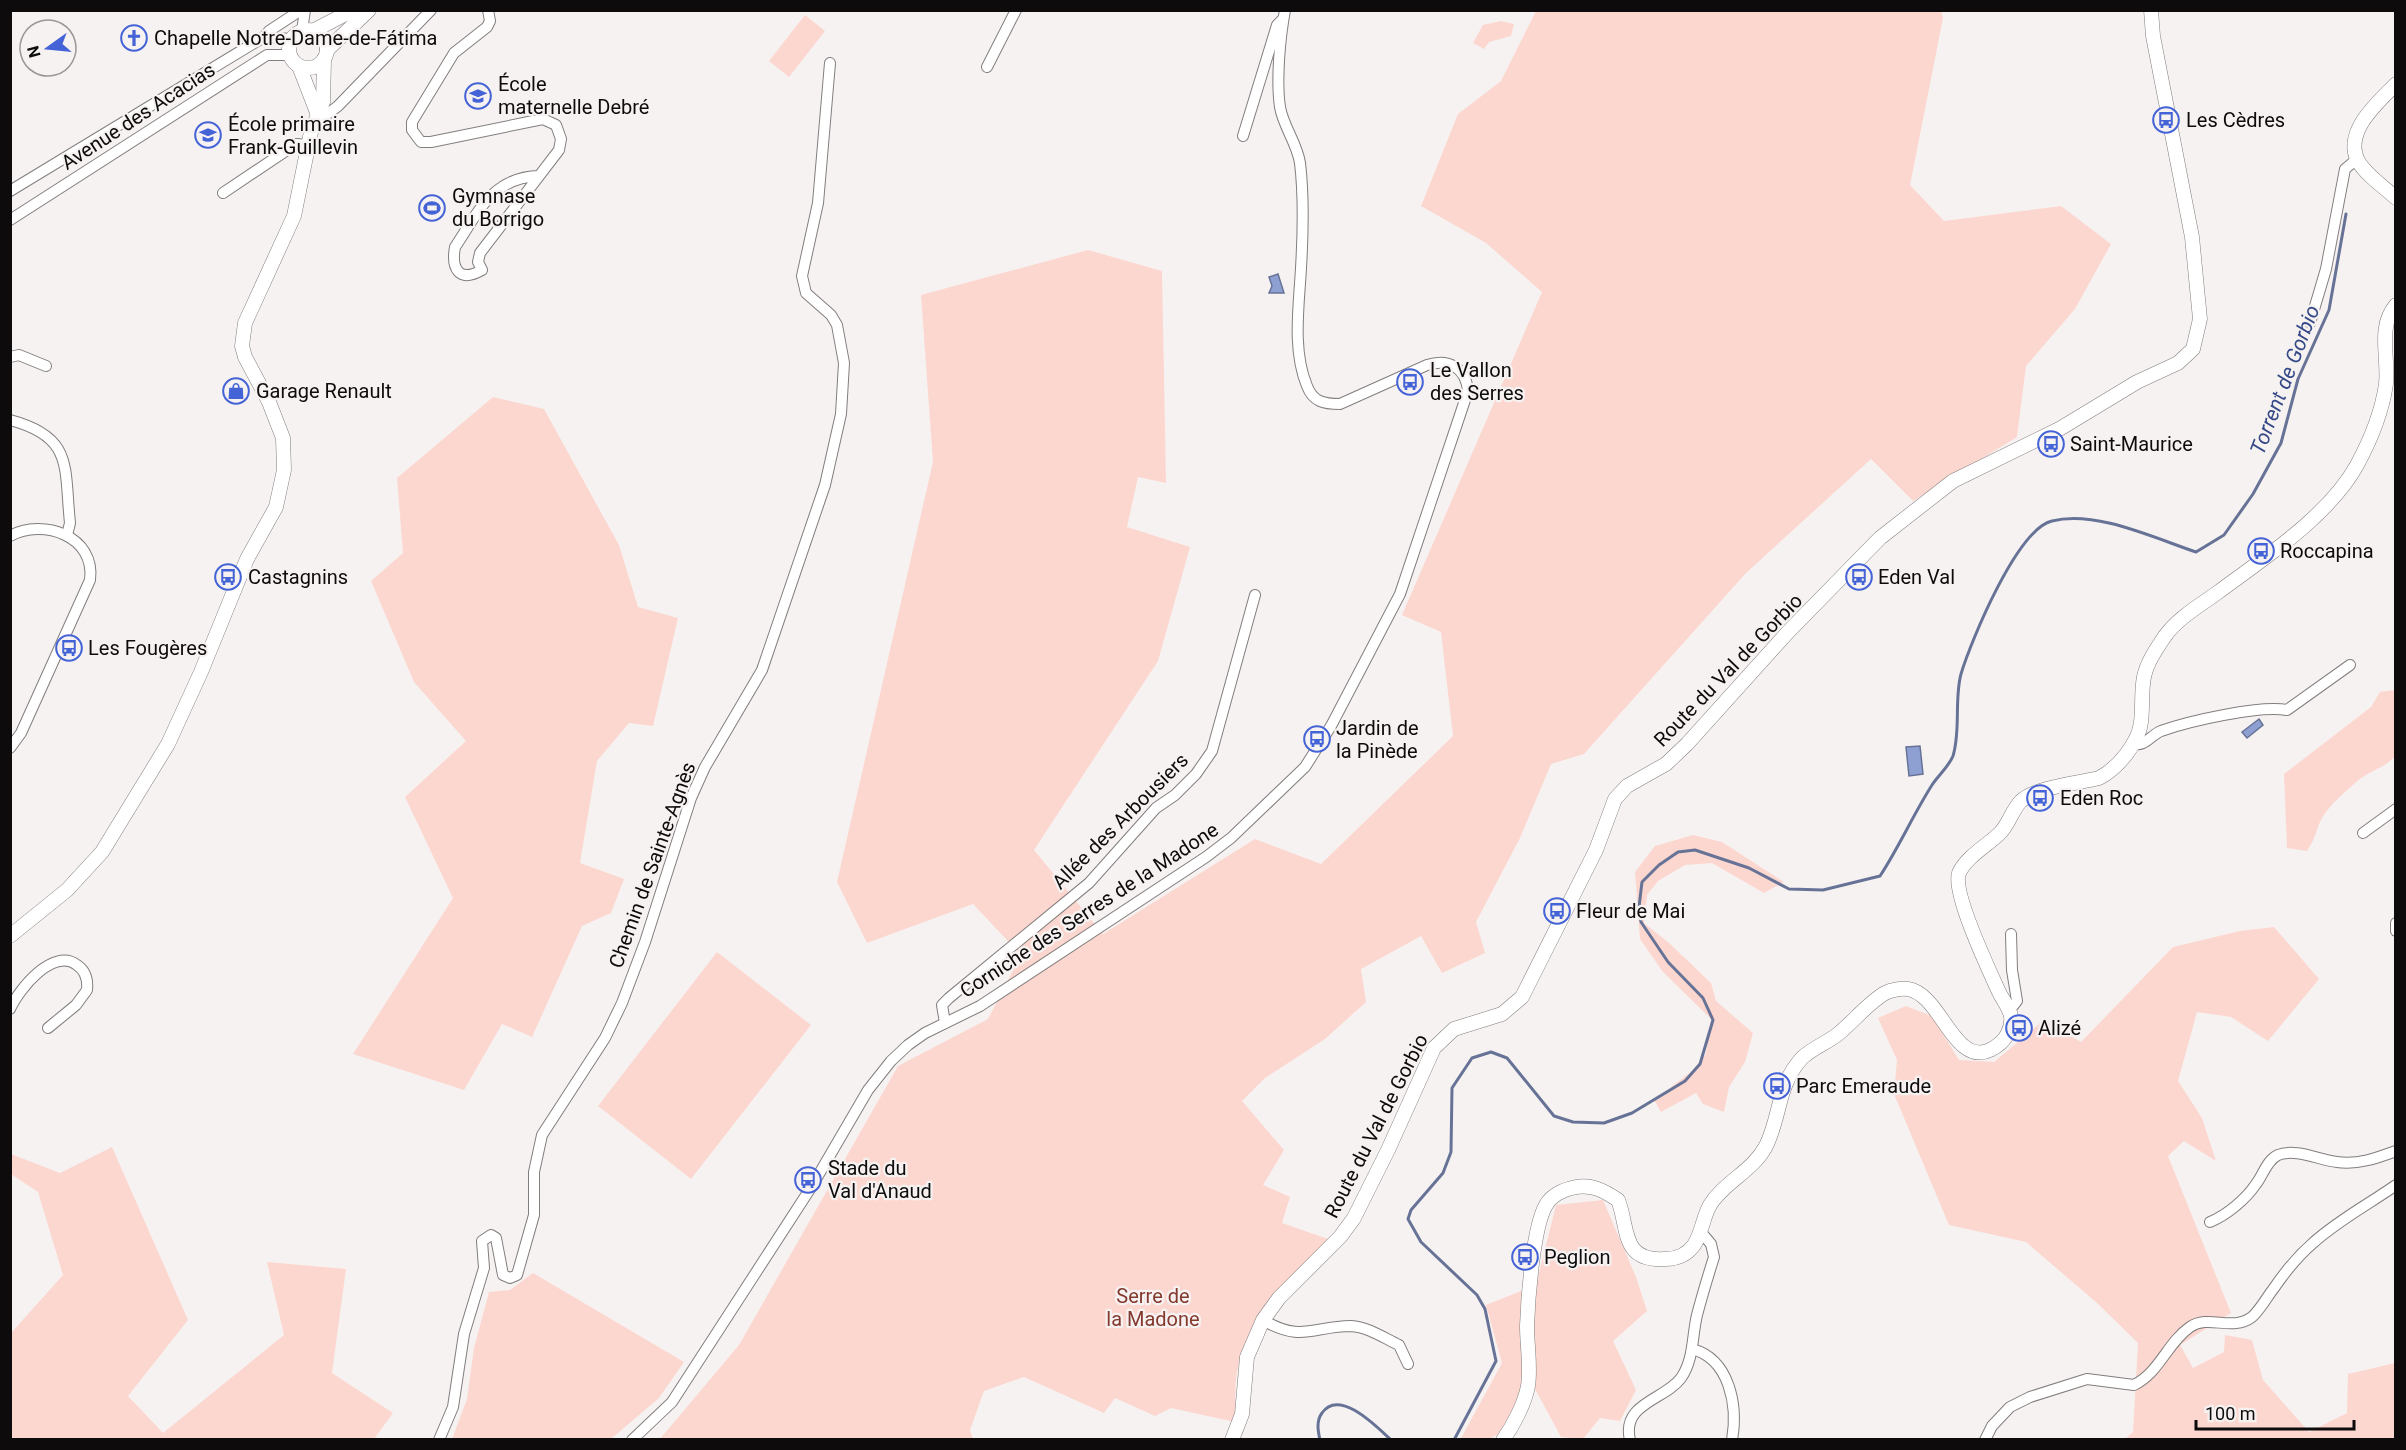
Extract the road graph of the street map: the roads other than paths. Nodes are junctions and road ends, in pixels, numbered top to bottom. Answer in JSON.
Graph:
{"nodes":[{"id":1,"x":303,"y":10,"type":"edge"},
{"id":2,"x":353,"y":10,"type":"edge"},
{"id":3,"x":369,"y":10,"type":"edge"},
{"id":4,"x":431,"y":10,"type":"edge"},
{"id":5,"x":488,"y":10,"type":"edge"},
{"id":6,"x":1017,"y":10,"type":"edge"},
{"id":7,"x":2151,"y":10,"type":"edge"},
{"id":8,"x":1284,"y":15,"type":"edge"},
{"id":9,"x":302,"y":34,"type":"junction"},
{"id":10,"x":264,"y":37,"type":"junction"},
{"id":11,"x":289,"y":54,"type":"junction"},
{"id":12,"x":325,"y":55,"type":"junction"},
{"id":13,"x":830,"y":63,"type":"dead end"},
{"id":14,"x":299,"y":66,"type":"junction"},
{"id":15,"x":987,"y":67,"type":"dead end"},
{"id":16,"x":2396,"y":84,"type":"edge"},
{"id":17,"x":318,"y":115,"type":"junction"},
{"id":18,"x":1242,"y":136,"type":"dead end"},
{"id":19,"x":310,"y":138,"type":"junction"},
{"id":20,"x":2357,"y":159,"type":"junction"},
{"id":21,"x":539,"y":176,"type":"junction"},
{"id":22,"x":10,"y":191,"type":"edge"},
{"id":23,"x":223,"y":193,"type":"dead end"},
{"id":24,"x":2396,"y":198,"type":"edge"},
{"id":25,"x":10,"y":220,"type":"edge"},
{"id":26,"x":2396,"y":305,"type":"edge"},
{"id":27,"x":2310,"y":323,"type":"dead end"},
{"id":28,"x":10,"y":357,"type":"edge"},
{"id":29,"x":46,"y":366,"type":"dead end"},
{"id":30,"x":10,"y":420,"type":"edge"},
{"id":31,"x":67,"y":535,"type":"junction"},
{"id":32,"x":10,"y":536,"type":"edge"},
{"id":33,"x":1255,"y":595,"type":"dead end"},
{"id":34,"x":2350,"y":665,"type":"dead end"},
{"id":35,"x":2133,"y":743,"type":"junction"},
{"id":36,"x":10,"y":748,"type":"edge"},
{"id":37,"x":2396,"y":809,"type":"edge"},
{"id":38,"x":2363,"y":833,"type":"dead end"},
{"id":39,"x":2396,"y":923,"type":"edge"},
{"id":40,"x":2396,"y":931,"type":"edge"},
{"id":41,"x":2011,"y":934,"type":"dead end"},
{"id":42,"x":10,"y":936,"type":"edge"},
{"id":43,"x":10,"y":1009,"type":"edge"},
{"id":44,"x":2009,"y":1011,"type":"junction"},
{"id":45,"x":945,"y":1023,"type":"junction"},
{"id":46,"x":48,"y":1028,"type":"dead end"},
{"id":47,"x":2396,"y":1151,"type":"edge"},
{"id":48,"x":2396,"y":1185,"type":"edge"},
{"id":49,"x":2210,"y":1222,"type":"dead end"},
{"id":50,"x":1700,"y":1231,"type":"junction"},
{"id":51,"x":1263,"y":1320,"type":"junction"},
{"id":52,"x":1692,"y":1349,"type":"junction"},
{"id":53,"x":1408,"y":1364,"type":"dead end"},
{"id":54,"x":439,"y":1440,"type":"edge"},
{"id":55,"x":632,"y":1440,"type":"edge"},
{"id":56,"x":1232,"y":1440,"type":"edge"},
{"id":57,"x":1503,"y":1440,"type":"edge"},
{"id":58,"x":1630,"y":1440,"type":"edge"},
{"id":59,"x":1732,"y":1440,"type":"edge"},
{"id":60,"x":1985,"y":1440,"type":"edge"}],
"edges":[{"from":1,"to":9,"type":"street"},
{"from":1,"to":10,"type":"street","name":"Avenue des Acacias"},
{"from":2,"to":9,"type":"street"},
{"from":3,"to":12,"type":"street"},
{"from":4,"to":17,"type":"street"},
{"from":5,"to":21,"type":"street"},
{"from":6,"to":15,"type":"street"},
{"from":7,"to":51,"type":"street","name":"Route du Val de Gorbio"},
{"from":8,"to":18,"type":"street"},
{"from":8,"to":45,"type":"street","name":"Corniche des Serres de la Madone"},
{"from":9,"to":10,"type":"street"},
{"from":9,"to":11,"type":"street"},
{"from":9,"to":12,"type":"street"},
{"from":10,"to":22,"type":"street","name":"Avenue des Acacias"},
{"from":11,"to":14,"type":"street"},
{"from":11,"to":25,"type":"street","name":"Avenue des Acacias"},
{"from":12,"to":14,"type":"street"},
{"from":12,"to":17,"type":"street"},
{"from":13,"to":54,"type":"street","name":"Chemin de Sainte-Agnès"},
{"from":14,"to":17,"type":"street"},
{"from":16,"to":20,"type":"street"},
{"from":17,"to":19,"type":"street"},
{"from":19,"to":23,"type":"street"},
{"from":19,"to":42,"type":"street"},
{"from":20,"to":24,"type":"street"},
{"from":20,"to":27,"type":"street"},
{"from":21,"to":21,"type":"street"},
{"from":26,"to":35,"type":"street"},
{"from":28,"to":29,"type":"street"},
{"from":30,"to":31,"type":"street"},
{"from":31,"to":32,"type":"street"},
{"from":31,"to":36,"type":"street"},
{"from":33,"to":45,"type":"street","name":"Allée des Arbousiers"},
{"from":34,"to":35,"type":"street"},
{"from":35,"to":44,"type":"street"},
{"from":37,"to":38,"type":"street"},
{"from":39,"to":40,"type":"street"},
{"from":41,"to":44,"type":"street"},
{"from":43,"to":46,"type":"street"},
{"from":44,"to":50,"type":"street"},
{"from":45,"to":55,"type":"street","name":"Corniche des Serres de la Madone"},
{"from":47,"to":49,"type":"street"},
{"from":48,"to":60,"type":"street"},
{"from":50,"to":52,"type":"street"},
{"from":50,"to":57,"type":"street"},
{"from":51,"to":53,"type":"street"},
{"from":51,"to":56,"type":"street","name":"Route du Val de Gorbio"},
{"from":52,"to":58,"type":"street"},
{"from":52,"to":59,"type":"street"}]}
